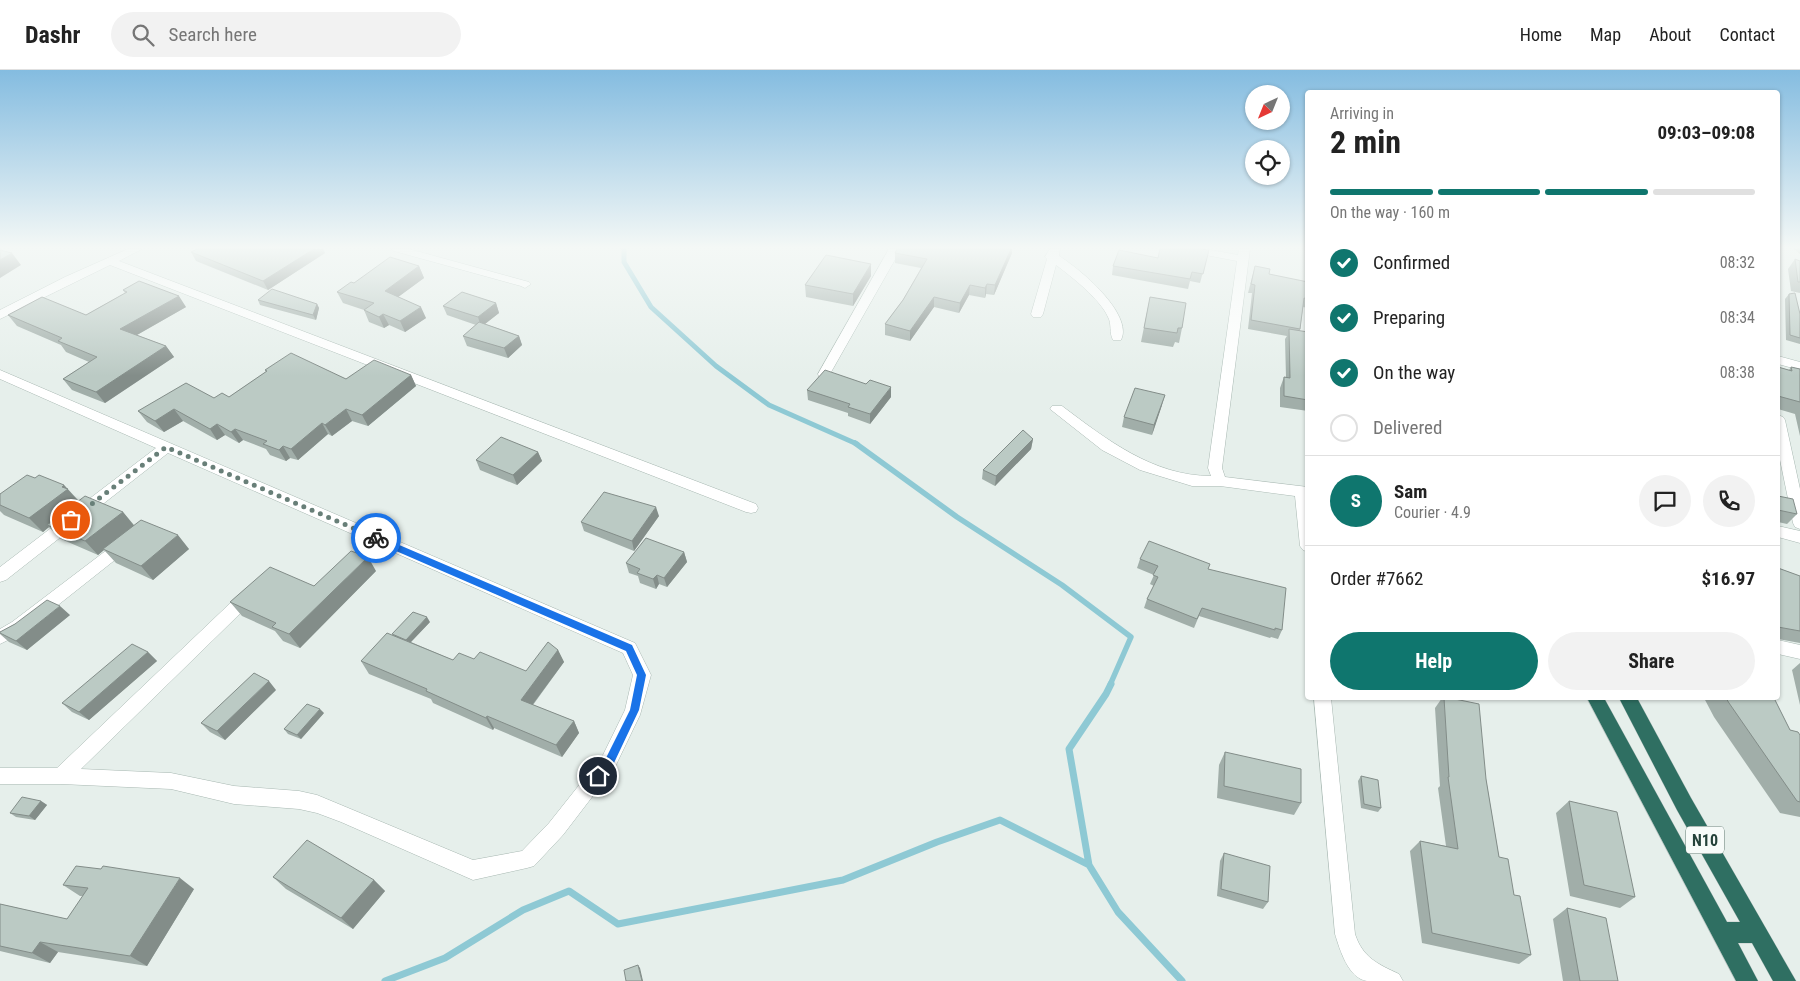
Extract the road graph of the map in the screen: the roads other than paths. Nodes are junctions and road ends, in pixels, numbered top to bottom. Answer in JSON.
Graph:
{"nodes":[{"id":1,"x":45,"y":292,"type":"edge"},
{"id":2,"x":189,"y":292,"type":"edge"},
{"id":3,"x":871,"y":292,"type":"edge"},
{"id":4,"x":1043,"y":292,"type":"edge"},
{"id":5,"x":1093,"y":292,"type":"edge"},
{"id":6,"x":1238,"y":292,"type":"edge"},
{"id":7,"x":1037,"y":314,"type":"dead end"},
{"id":8,"x":0,"y":315,"type":"edge"},
{"id":9,"x":1117,"y":337,"type":"dead end"},
{"id":10,"x":1780,"y":361,"type":"edge"},
{"id":11,"x":1800,"y":366,"type":"edge"},
{"id":12,"x":0,"y":374,"type":"edge"},
{"id":13,"x":824,"y":374,"type":"edge"},
{"id":14,"x":1057,"y":409,"type":"dead end"},
{"id":15,"x":1780,"y":442,"type":"edge"},
{"id":16,"x":166,"y":447,"type":"junction"},
{"id":17,"x":1782,"y":464,"type":"edge"},
{"id":18,"x":1220,"y":481,"type":"junction"},
{"id":19,"x":1305,"y":492,"type":"edge"},
{"id":20,"x":752,"y":508,"type":"dead end"},
{"id":21,"x":1800,"y":523,"type":"edge"},
{"id":22,"x":1780,"y":532,"type":"edge"},
{"id":23,"x":139,"y":533,"type":"edge"},
{"id":24,"x":1800,"y":537,"type":"edge"},
{"id":25,"x":0,"y":576,"type":"edge"},
{"id":26,"x":259,"y":585,"type":"edge"},
{"id":27,"x":0,"y":637,"type":"edge"},
{"id":28,"x":1780,"y":647,"type":"edge"},
{"id":29,"x":1800,"y":652,"type":"edge"},
{"id":30,"x":1322,"y":700,"type":"edge"},
{"id":31,"x":1597,"y":700,"type":"edge"},
{"id":32,"x":1629,"y":700,"type":"edge"},
{"id":33,"x":0,"y":776,"type":"edge"},
{"id":34,"x":61,"y":776,"type":"junction"},
{"id":35,"x":1722,"y":932,"type":"junction"},
{"id":36,"x":1758,"y":933,"type":"junction"},
{"id":37,"x":1392,"y":981,"type":"edge"},
{"id":38,"x":1747,"y":981,"type":"edge"},
{"id":39,"x":1785,"y":981,"type":"edge"}],
"edges":[{"from":1,"to":8,"type":"street"},
{"from":2,"to":20,"type":"street"},
{"from":3,"to":13,"type":"street"},
{"from":4,"to":7,"type":"street"},
{"from":5,"to":9,"type":"street"},
{"from":6,"to":18,"type":"street"},
{"from":10,"to":11,"type":"street"},
{"from":12,"to":16,"type":"street"},
{"from":14,"to":18,"type":"street"},
{"from":15,"to":17,"type":"street"},
{"from":16,"to":25,"type":"street"},
{"from":16,"to":34,"type":"street"},
{"from":17,"to":21,"type":"street"},
{"from":18,"to":19,"type":"street"},
{"from":22,"to":24,"type":"street"},
{"from":23,"to":27,"type":"street"},
{"from":26,"to":34,"type":"street"},
{"from":28,"to":29,"type":"street"},
{"from":30,"to":37,"type":"street"},
{"from":31,"to":35,"type":"highway","number":"N10"},
{"from":32,"to":36,"type":"highway","number":"N10"},
{"from":33,"to":34,"type":"street"},
{"from":35,"to":36,"type":"highway"},
{"from":35,"to":38,"type":"highway","number":"N10"},
{"from":36,"to":39,"type":"highway","number":"N10"}]}
